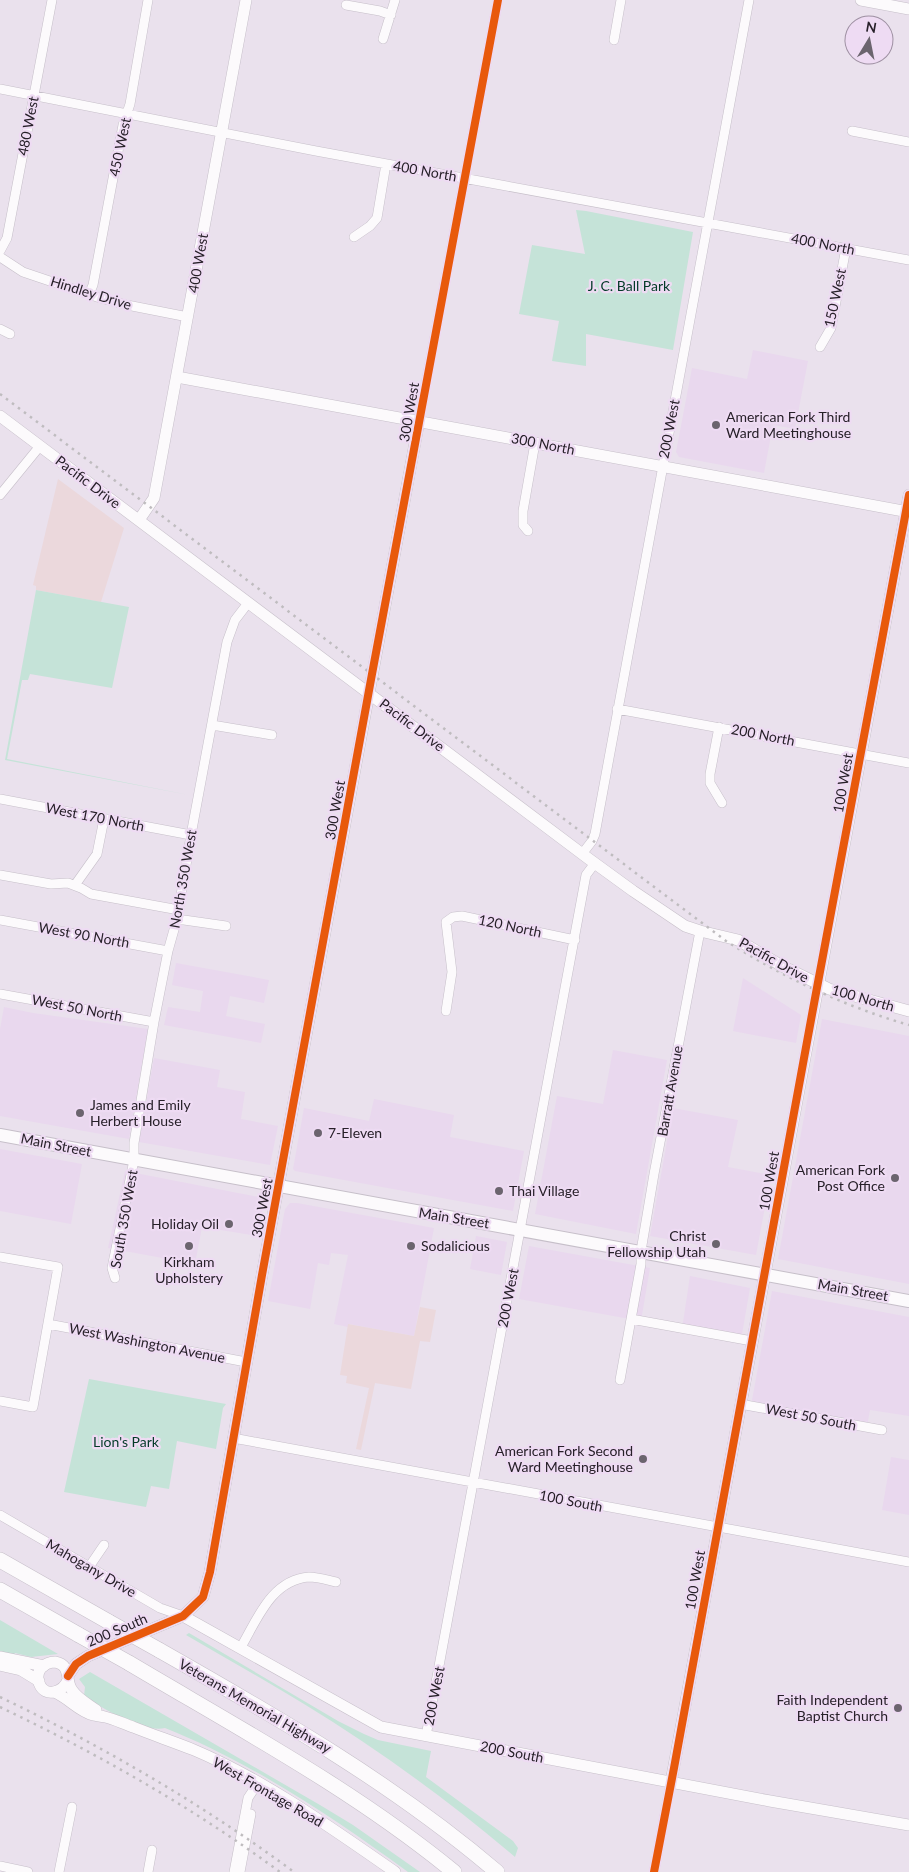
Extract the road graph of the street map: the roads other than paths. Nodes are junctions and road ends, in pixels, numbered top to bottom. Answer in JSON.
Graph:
{"nodes":[{"id":1,"x":52,"y":0,"type":"edge"},
{"id":2,"x":148,"y":0,"type":"edge"},
{"id":3,"x":246,"y":0,"type":"edge"},
{"id":4,"x":395,"y":0,"type":"edge"},
{"id":5,"x":498,"y":0,"type":"edge"},
{"id":6,"x":621,"y":0,"type":"edge"},
{"id":7,"x":749,"y":0,"type":"edge"},
{"id":8,"x":861,"y":0,"type":"edge"},
{"id":9,"x":346,"y":5,"type":"dead end"},
{"id":10,"x":909,"y":8,"type":"edge"},
{"id":11,"x":391,"y":16,"type":"junction"},
{"id":12,"x":383,"y":39,"type":"dead end"},
{"id":13,"x":614,"y":40,"type":"dead end"},
{"id":14,"x":0,"y":89,"type":"edge"},
{"id":15,"x":34,"y":96,"type":"junction"},
{"id":16,"x":127,"y":114,"type":"junction"},
{"id":17,"x":852,"y":131,"type":"dead end"},
{"id":18,"x":222,"y":133,"type":"junction"},
{"id":19,"x":909,"y":142,"type":"edge"},
{"id":20,"x":386,"y":164,"type":"junction"},
{"id":21,"x":465,"y":178,"type":"junction"},
{"id":22,"x":708,"y":222,"type":"junction"},
{"id":23,"x":354,"y":236,"type":"dead end"},
{"id":24,"x":846,"y":248,"type":"junction"},
{"id":25,"x":0,"y":251,"type":"edge"},
{"id":26,"x":0,"y":257,"type":"edge"},
{"id":27,"x":909,"y":260,"type":"edge"},
{"id":28,"x":89,"y":294,"type":"junction"},
{"id":29,"x":188,"y":317,"type":"junction"},
{"id":30,"x":0,"y":329,"type":"edge"},
{"id":31,"x":10,"y":334,"type":"dead end"},
{"id":32,"x":820,"y":347,"type":"dead end"},
{"id":33,"x":177,"y":377,"type":"junction"},
{"id":34,"x":0,"y":416,"type":"edge"},
{"id":35,"x":420,"y":421,"type":"junction"},
{"id":36,"x":535,"y":443,"type":"junction"},
{"id":37,"x":40,"y":446,"type":"junction"},
{"id":38,"x":662,"y":466,"type":"junction"},
{"id":39,"x":0,"y":495,"type":"edge"},
{"id":40,"x":909,"y":495,"type":"edge"},
{"id":41,"x":908,"y":512,"type":"edge"},
{"id":42,"x":138,"y":520,"type":"junction"},
{"id":43,"x":528,"y":531,"type":"dead end"},
{"id":44,"x":248,"y":603,"type":"junction"},
{"id":45,"x":369,"y":694,"type":"junction"},
{"id":46,"x":617,"y":709,"type":"junction"},
{"id":47,"x":212,"y":725,"type":"junction"},
{"id":48,"x":718,"y":727,"type":"junction"},
{"id":49,"x":272,"y":735,"type":"dead end"},
{"id":50,"x":861,"y":753,"type":"junction"},
{"id":51,"x":909,"y":763,"type":"edge"},
{"id":52,"x":0,"y":799,"type":"edge"},
{"id":53,"x":722,"y":803,"type":"dead end"},
{"id":54,"x":104,"y":819,"type":"junction"},
{"id":55,"x":191,"y":834,"type":"junction"},
{"id":56,"x":582,"y":854,"type":"junction"},
{"id":57,"x":595,"y":863,"type":"junction"},
{"id":58,"x":0,"y":875,"type":"edge"},
{"id":59,"x":75,"y":886,"type":"junction"},
{"id":60,"x":178,"y":915,"type":"junction"},
{"id":61,"x":0,"y":920,"type":"edge"},
{"id":62,"x":226,"y":926,"type":"dead end"},
{"id":63,"x":700,"y":931,"type":"junction"},
{"id":64,"x":574,"y":940,"type":"junction"},
{"id":65,"x":168,"y":951,"type":"junction"},
{"id":66,"x":818,"y":984,"type":"junction"},
{"id":67,"x":0,"y":994,"type":"edge"},
{"id":68,"x":446,"y":1011,"type":"dead end"},
{"id":69,"x":909,"y":1011,"type":"edge"},
{"id":70,"x":154,"y":1022,"type":"junction"},
{"id":71,"x":0,"y":1134,"type":"edge"},
{"id":72,"x":134,"y":1160,"type":"junction"},
{"id":73,"x":280,"y":1186,"type":"junction"},
{"id":74,"x":521,"y":1229,"type":"junction"},
{"id":75,"x":641,"y":1251,"type":"junction"},
{"id":76,"x":0,"y":1257,"type":"edge"},
{"id":77,"x":764,"y":1275,"type":"junction"},
{"id":78,"x":115,"y":1278,"type":"dead end"},
{"id":79,"x":909,"y":1301,"type":"edge"},
{"id":80,"x":631,"y":1319,"type":"junction"},
{"id":81,"x":48,"y":1324,"type":"junction"},
{"id":82,"x":752,"y":1342,"type":"junction"},
{"id":83,"x":246,"y":1362,"type":"junction"},
{"id":84,"x":620,"y":1380,"type":"dead end"},
{"id":85,"x":0,"y":1401,"type":"edge"},
{"id":86,"x":740,"y":1404,"type":"junction"},
{"id":87,"x":882,"y":1430,"type":"dead end"},
{"id":88,"x":233,"y":1438,"type":"junction"},
{"id":89,"x":474,"y":1483,"type":"junction"},
{"id":90,"x":0,"y":1516,"type":"edge"},
{"id":91,"x":718,"y":1528,"type":"junction"},
{"id":92,"x":104,"y":1545,"type":"dead end"},
{"id":93,"x":0,"y":1560,"type":"edge"},
{"id":94,"x":909,"y":1562,"type":"edge"},
{"id":95,"x":89,"y":1567,"type":"junction"},
{"id":96,"x":336,"y":1582,"type":"dead end"},
{"id":97,"x":0,"y":1590,"type":"edge"},
{"id":98,"x":183,"y":1616,"type":"junction"},
{"id":99,"x":241,"y":1648,"type":"junction"},
{"id":100,"x":88,"y":1656,"type":"junction"},
{"id":101,"x":0,"y":1657,"type":"edge"},
{"id":102,"x":59,"y":1663,"type":"junction"},
{"id":103,"x":0,"y":1665,"type":"edge"},
{"id":104,"x":44,"y":1666,"type":"junction"},
{"id":105,"x":68,"y":1678,"type":"junction"},
{"id":106,"x":39,"y":1682,"type":"junction"},
{"id":107,"x":54,"y":1692,"type":"junction"},
{"id":108,"x":106,"y":1717,"type":"junction"},
{"id":109,"x":426,"y":1736,"type":"junction"},
{"id":110,"x":671,"y":1782,"type":"junction"},
{"id":111,"x":255,"y":1788,"type":"junction"},
{"id":112,"x":72,"y":1807,"type":"dead end"},
{"id":113,"x":909,"y":1825,"type":"edge"},
{"id":114,"x":152,"y":1850,"type":"dead end"},
{"id":115,"x":0,"y":1866,"type":"edge"},
{"id":116,"x":28,"y":1872,"type":"edge"},
{"id":117,"x":59,"y":1872,"type":"edge"},
{"id":118,"x":148,"y":1872,"type":"edge"},
{"id":119,"x":234,"y":1872,"type":"edge"},
{"id":120,"x":240,"y":1872,"type":"edge"},
{"id":121,"x":395,"y":1872,"type":"edge"},
{"id":122,"x":454,"y":1872,"type":"edge"},
{"id":123,"x":497,"y":1872,"type":"edge"},
{"id":124,"x":654,"y":1872,"type":"edge"}],
"edges":[{"from":1,"to":15,"type":"street","name":"480 West"},
{"from":2,"to":16,"type":"street","name":"450 West"},
{"from":3,"to":18,"type":"street","name":"400 West"},
{"from":4,"to":11,"type":"street"},
{"from":5,"to":21,"type":"street","name":"300 West"},
{"from":6,"to":13,"type":"street"},
{"from":7,"to":22,"type":"street","name":"200 West"},
{"from":8,"to":10,"type":"street"},
{"from":9,"to":11,"type":"street"},
{"from":11,"to":12,"type":"street"},
{"from":14,"to":15,"type":"street","name":"400 North"},
{"from":15,"to":16,"type":"street","name":"400 North"},
{"from":15,"to":25,"type":"street","name":"480 West"},
{"from":16,"to":18,"type":"street","name":"400 North"},
{"from":16,"to":28,"type":"street","name":"450 West"},
{"from":17,"to":19,"type":"street"},
{"from":18,"to":20,"type":"street","name":"400 North"},
{"from":18,"to":29,"type":"street","name":"400 West"},
{"from":20,"to":21,"type":"street","name":"400 North"},
{"from":20,"to":23,"type":"street"},
{"from":21,"to":22,"type":"street","name":"400 North"},
{"from":21,"to":35,"type":"street","name":"300 West"},
{"from":22,"to":24,"type":"street","name":"400 North"},
{"from":22,"to":38,"type":"street","name":"200 West"},
{"from":24,"to":27,"type":"street","name":"400 North"},
{"from":24,"to":32,"type":"street","name":"150 West"},
{"from":26,"to":28,"type":"street","name":"Hindley Drive"},
{"from":28,"to":29,"type":"street","name":"Hindley Drive"},
{"from":29,"to":33,"type":"street","name":"400 West"},
{"from":30,"to":31,"type":"street"},
{"from":33,"to":35,"type":"street","name":"300 North"},
{"from":33,"to":42,"type":"street","name":"400 West"},
{"from":34,"to":37,"type":"street","name":"Pacific Drive"},
{"from":35,"to":36,"type":"street","name":"300 North"},
{"from":35,"to":45,"type":"street","name":"300 West"},
{"from":36,"to":38,"type":"street","name":"300 North"},
{"from":36,"to":43,"type":"street"},
{"from":37,"to":39,"type":"street"},
{"from":37,"to":42,"type":"street","name":"Pacific Drive"},
{"from":38,"to":41,"type":"street","name":"300 North"},
{"from":38,"to":46,"type":"street","name":"200 West"},
{"from":40,"to":41,"type":"street","name":"100 West"},
{"from":41,"to":50,"type":"street","name":"100 West"},
{"from":42,"to":44,"type":"street","name":"Pacific Drive"},
{"from":44,"to":45,"type":"street","name":"Pacific Drive"},
{"from":44,"to":47,"type":"street","name":"North 350 West"},
{"from":45,"to":56,"type":"street","name":"Pacific Drive"},
{"from":45,"to":73,"type":"street","name":"300 West"},
{"from":46,"to":48,"type":"street","name":"200 North"},
{"from":46,"to":56,"type":"street","name":"200 West"},
{"from":47,"to":49,"type":"street"},
{"from":47,"to":55,"type":"street","name":"North 350 West"},
{"from":48,"to":50,"type":"street","name":"200 North"},
{"from":48,"to":53,"type":"street"},
{"from":50,"to":51,"type":"street","name":"200 North"},
{"from":50,"to":66,"type":"street","name":"100 West"},
{"from":52,"to":54,"type":"street","name":"West 170 North"},
{"from":54,"to":55,"type":"street","name":"West 170 North"},
{"from":54,"to":59,"type":"street"},
{"from":55,"to":60,"type":"street","name":"North 350 West"},
{"from":56,"to":57,"type":"street","name":"Pacific Drive"},
{"from":57,"to":63,"type":"street","name":"Pacific Drive"},
{"from":57,"to":64,"type":"street","name":"200 West"},
{"from":58,"to":59,"type":"street"},
{"from":59,"to":60,"type":"street"},
{"from":60,"to":62,"type":"street"},
{"from":60,"to":65,"type":"street","name":"North 350 West"},
{"from":61,"to":65,"type":"street","name":"West 90 North"},
{"from":63,"to":66,"type":"street","name":"Pacific Drive"},
{"from":63,"to":75,"type":"street","name":"Barratt Avenue"},
{"from":64,"to":68,"type":"street","name":"120 North"},
{"from":64,"to":74,"type":"street","name":"200 West"},
{"from":65,"to":70,"type":"street","name":"North 350 West"},
{"from":66,"to":69,"type":"street","name":"100 North"},
{"from":66,"to":77,"type":"street","name":"100 West"},
{"from":67,"to":70,"type":"street","name":"West 50 North"},
{"from":70,"to":72,"type":"street","name":"North 350 West"},
{"from":71,"to":72,"type":"main road","name":"Main Street"},
{"from":72,"to":73,"type":"main road","name":"Main Street"},
{"from":72,"to":78,"type":"street","name":"South 350 West"},
{"from":73,"to":74,"type":"main road","name":"Main Street"},
{"from":73,"to":83,"type":"street","name":"300 West"},
{"from":74,"to":75,"type":"main road","name":"Main Street"},
{"from":74,"to":89,"type":"street","name":"200 West"},
{"from":75,"to":77,"type":"main road","name":"Main Street"},
{"from":75,"to":80,"type":"street","name":"Barratt Avenue"},
{"from":76,"to":81,"type":"street"},
{"from":77,"to":79,"type":"main road","name":"Main Street"},
{"from":77,"to":82,"type":"street","name":"100 West"},
{"from":80,"to":82,"type":"street"},
{"from":80,"to":84,"type":"street","name":"Barratt Avenue"},
{"from":81,"to":83,"type":"street","name":"West Washington Avenue"},
{"from":81,"to":85,"type":"street"},
{"from":82,"to":86,"type":"street","name":"100 West"},
{"from":83,"to":88,"type":"street","name":"300 West"},
{"from":86,"to":87,"type":"street","name":"West 50 South"},
{"from":86,"to":91,"type":"street","name":"100 West"},
{"from":88,"to":89,"type":"street","name":"100 South"},
{"from":88,"to":98,"type":"street","name":"300 West"},
{"from":89,"to":91,"type":"street","name":"100 South"},
{"from":89,"to":109,"type":"street","name":"200 West"},
{"from":90,"to":95,"type":"street","name":"Mahogany Drive"},
{"from":91,"to":94,"type":"street","name":"100 South"},
{"from":91,"to":110,"type":"street","name":"100 West"},
{"from":92,"to":95,"type":"street"},
{"from":93,"to":123,"type":"highway","name":"Veterans Memorial Highway","bridge":true},
{"from":95,"to":98,"type":"street","name":"Mahogany Drive"},
{"from":96,"to":99,"type":"street"},
{"from":97,"to":122,"type":"highway","name":"Veterans Memorial Highway","bridge":true},
{"from":98,"to":99,"type":"street","name":"200 South"},
{"from":98,"to":100,"type":"street","name":"200 South"},
{"from":99,"to":109,"type":"street","name":"200 South"},
{"from":100,"to":102,"type":"street","name":"200 South"},
{"from":100,"to":105,"type":"street","name":"200 South"},
{"from":101,"to":104,"type":"street"},
{"from":102,"to":104,"type":"street"},
{"from":102,"to":105,"type":"street"},
{"from":103,"to":106,"type":"street"},
{"from":104,"to":106,"type":"street"},
{"from":105,"to":107,"type":"street"},
{"from":105,"to":108,"type":"street","name":"West Frontage Road"},
{"from":106,"to":107,"type":"street"},
{"from":107,"to":108,"type":"street","name":"West Frontage Road"},
{"from":108,"to":111,"type":"street","name":"West Frontage Road"},
{"from":109,"to":110,"type":"street","name":"200 South"},
{"from":110,"to":113,"type":"street","name":"200 South"},
{"from":110,"to":124,"type":"street","name":"100 West"},
{"from":111,"to":119,"type":"street"},
{"from":111,"to":120,"type":"street"},
{"from":111,"to":121,"type":"street","name":"West Frontage Road"},
{"from":112,"to":117,"type":"street"},
{"from":114,"to":118,"type":"street"},
{"from":115,"to":116,"type":"street"}]}
